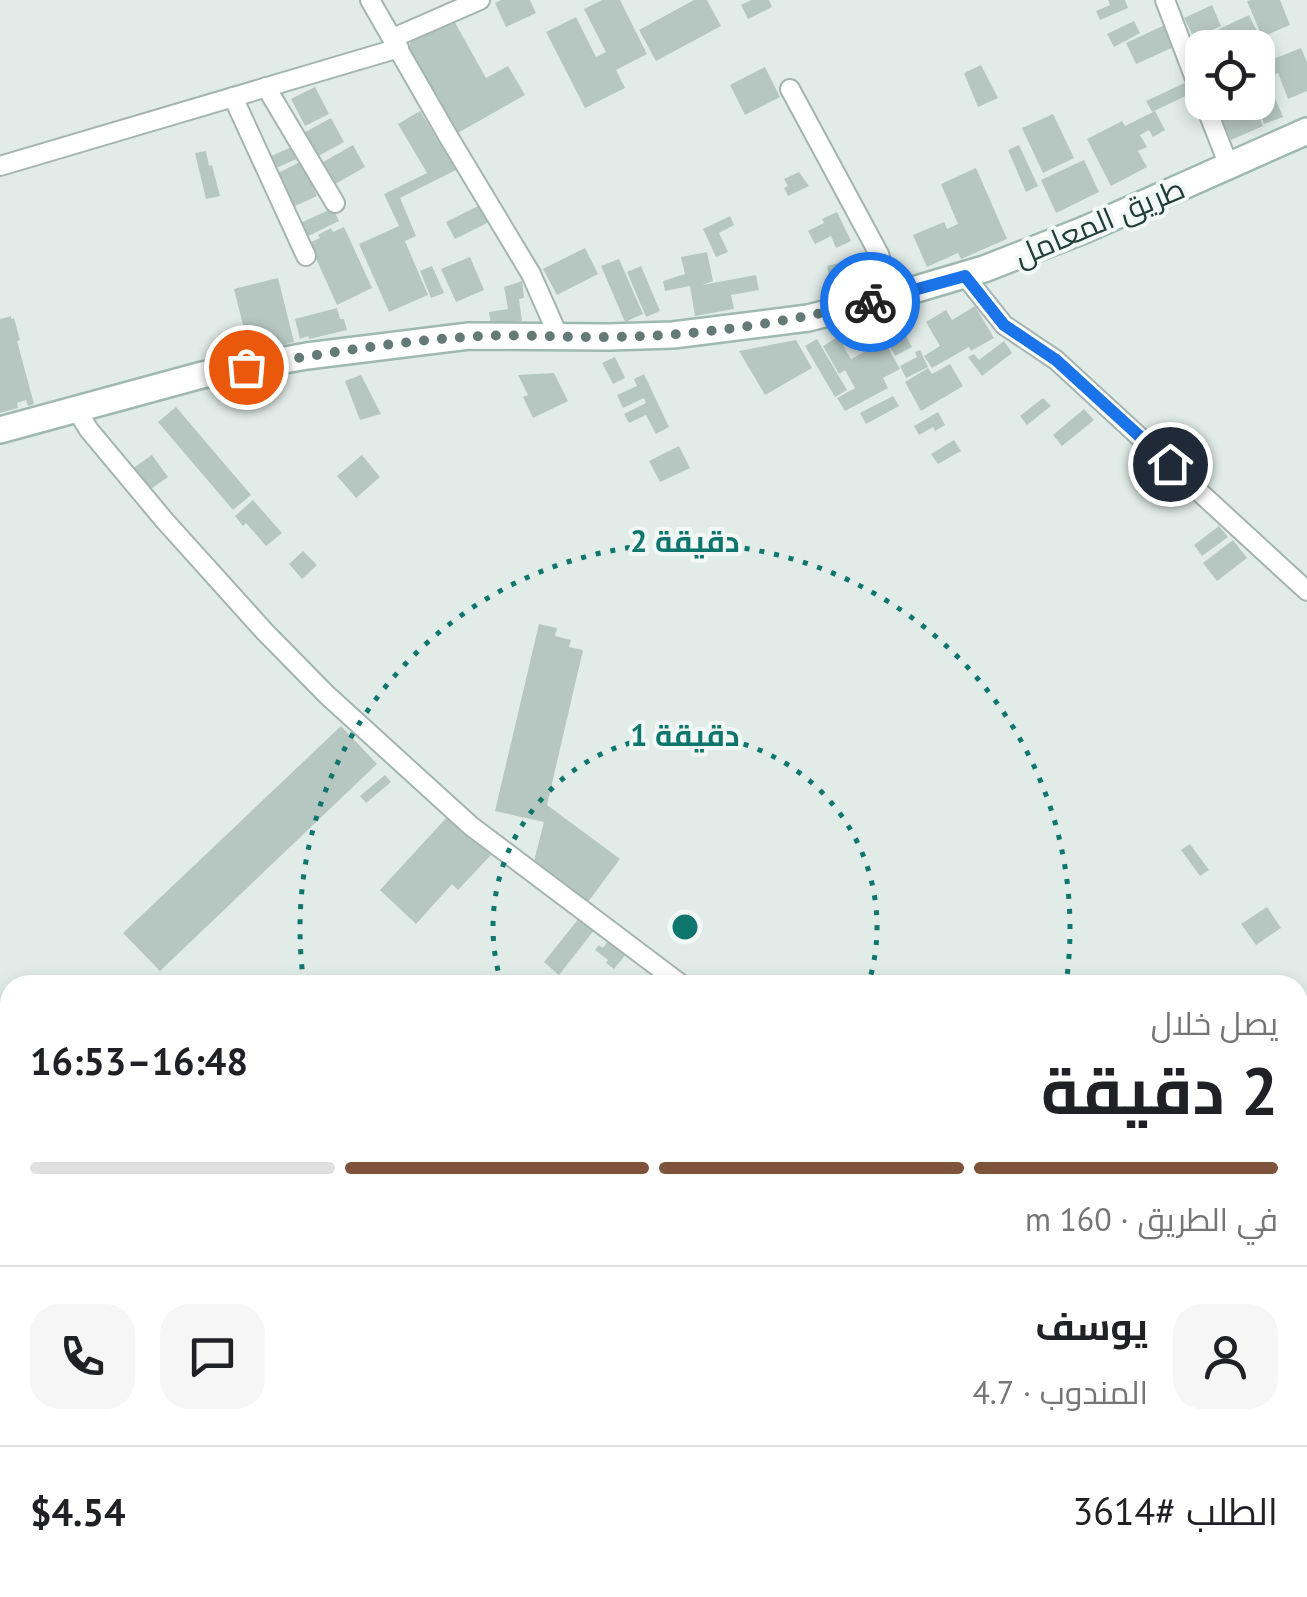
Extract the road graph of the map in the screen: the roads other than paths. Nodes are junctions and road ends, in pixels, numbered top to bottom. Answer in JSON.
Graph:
{"nodes":[{"id":1,"x":370,"y":0,"type":"edge"},
{"id":2,"x":480,"y":0,"type":"edge"},
{"id":3,"x":1164,"y":0,"type":"edge"},
{"id":4,"x":396,"y":43,"type":"junction"},
{"id":5,"x":1185,"y":52,"type":"edge"},
{"id":6,"x":266,"y":87,"type":"junction"},
{"id":7,"x":790,"y":89,"type":"dead end"},
{"id":8,"x":233,"y":97,"type":"junction"},
{"id":9,"x":1212,"y":120,"type":"edge"},
{"id":10,"x":1307,"y":131,"type":"edge"},
{"id":11,"x":0,"y":166,"type":"edge"},
{"id":12,"x":1229,"y":166,"type":"junction"},
{"id":13,"x":335,"y":203,"type":"dead end"},
{"id":14,"x":306,"y":256,"type":"dead end"},
{"id":15,"x":965,"y":276,"type":"junction"},
{"id":16,"x":892,"y":296,"type":"junction"},
{"id":17,"x":558,"y":335,"type":"junction"},
{"id":18,"x":76,"y":409,"type":"junction"},
{"id":19,"x":0,"y":430,"type":"edge"},
{"id":20,"x":1307,"y":590,"type":"edge"},
{"id":21,"x":669,"y":975,"type":"edge"}],
"edges":[{"from":1,"to":4,"type":"street"},
{"from":2,"to":4,"type":"street"},
{"from":3,"to":5,"type":"street"},
{"from":4,"to":6,"type":"street"},
{"from":4,"to":17,"type":"street"},
{"from":6,"to":8,"type":"street"},
{"from":6,"to":13,"type":"street"},
{"from":7,"to":16,"type":"street"},
{"from":8,"to":11,"type":"street"},
{"from":8,"to":14,"type":"street"},
{"from":9,"to":12,"type":"street"},
{"from":10,"to":12,"type":"main road","name":"طريق المعامل"},
{"from":12,"to":15,"type":"main road","name":"طريق المعامل"},
{"from":15,"to":16,"type":"main road","name":"طريق المعامل"},
{"from":15,"to":20,"type":"street"},
{"from":16,"to":17,"type":"main road","name":"طريق المعامل"},
{"from":17,"to":18,"type":"main road","name":"طريق المعامل"},
{"from":18,"to":19,"type":"main road","name":"طريق المعامل"},
{"from":18,"to":21,"type":"street"}]}
